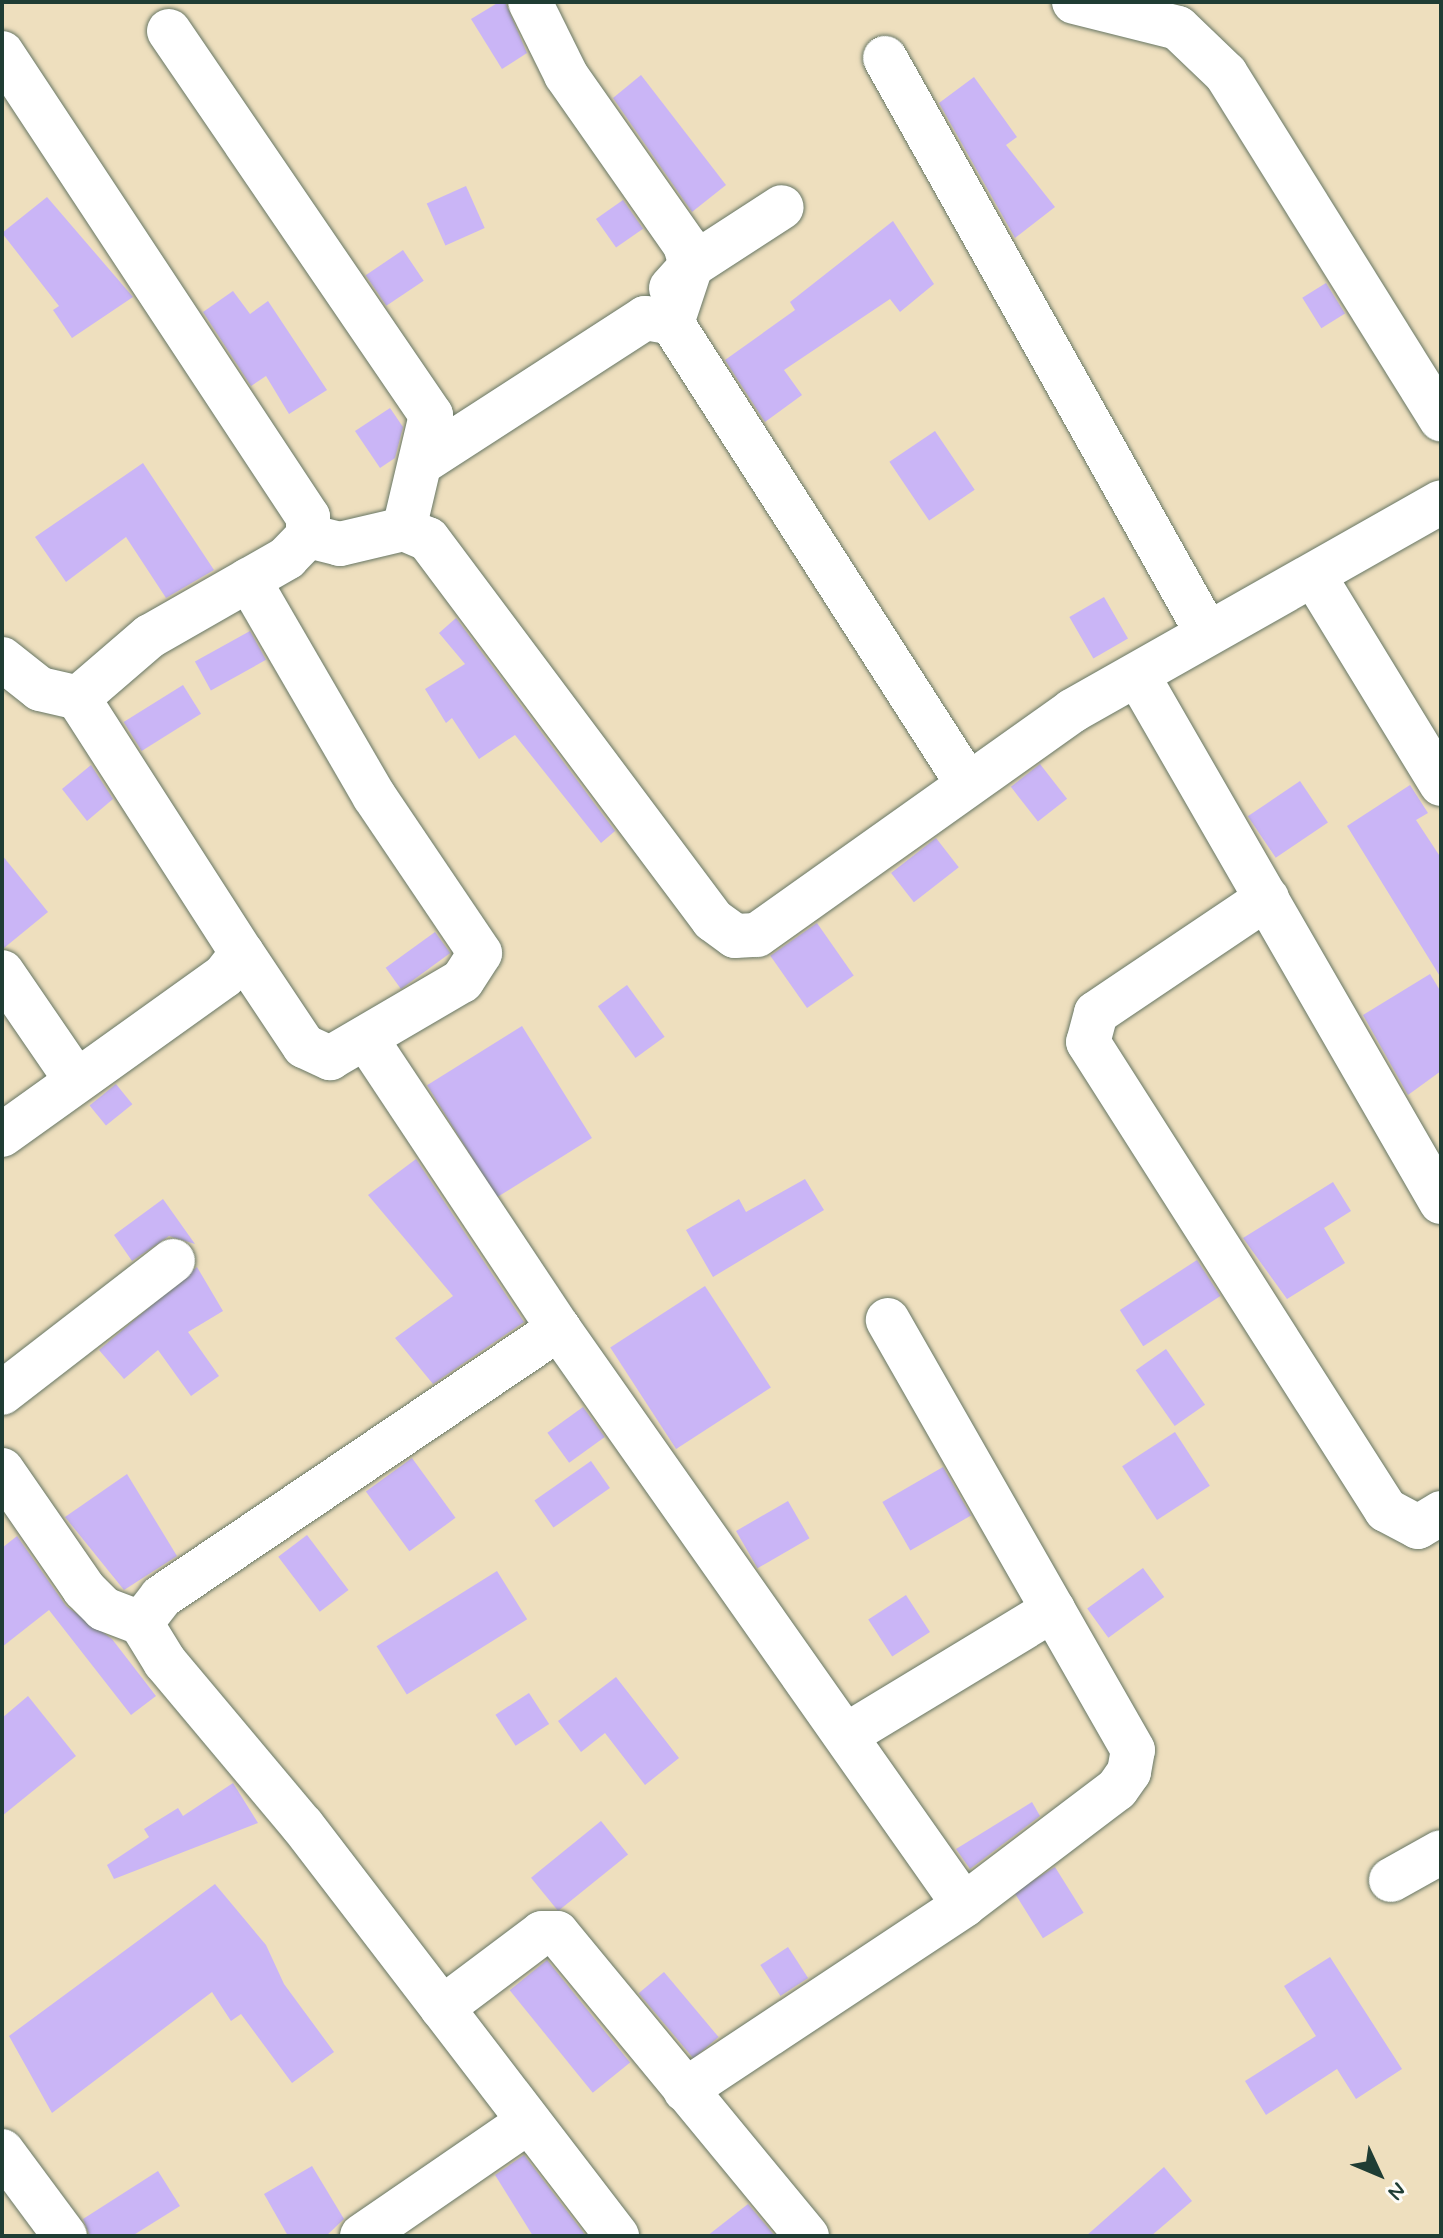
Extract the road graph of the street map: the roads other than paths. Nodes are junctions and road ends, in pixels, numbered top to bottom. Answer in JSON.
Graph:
{"nodes":[{"id":1,"x":530,"y":2,"type":"edge"},
{"id":2,"x":1074,"y":2,"type":"edge"},
{"id":3,"x":169,"y":31,"type":"dead end"},
{"id":4,"x":2,"y":53,"type":"edge"},
{"id":5,"x":885,"y":58,"type":"dead end"},
{"id":6,"x":782,"y":207,"type":"dead end"},
{"id":7,"x":691,"y":266,"type":"junction"},
{"id":8,"x":659,"y":321,"type":"junction"},
{"id":9,"x":1441,"y":420,"type":"edge"},
{"id":10,"x":421,"y":463,"type":"junction"},
{"id":11,"x":1441,"y":502,"type":"edge"},
{"id":12,"x":404,"y":529,"type":"junction"},
{"id":13,"x":308,"y":536,"type":"junction"},
{"id":14,"x":1316,"y":579,"type":"junction"},
{"id":15,"x":249,"y":580,"type":"junction"},
{"id":16,"x":1207,"y":633,"type":"junction"},
{"id":17,"x":2,"y":659,"type":"edge"},
{"id":18,"x":1138,"y":676,"type":"junction"},
{"id":19,"x":78,"y":698,"type":"junction"},
{"id":20,"x":967,"y":783,"type":"junction"},
{"id":21,"x":1441,"y":784,"type":"edge"},
{"id":22,"x":1267,"y":898,"type":"junction"},
{"id":23,"x":242,"y":953,"type":"junction"},
{"id":24,"x":2,"y":972,"type":"edge"},
{"id":25,"x":367,"y":1040,"type":"junction"},
{"id":26,"x":76,"y":1080,"type":"junction"},
{"id":27,"x":2,"y":1135,"type":"edge"},
{"id":28,"x":1441,"y":1202,"type":"edge"},
{"id":29,"x":173,"y":1261,"type":"dead end"},
{"id":30,"x":888,"y":1320,"type":"dead end"},
{"id":31,"x":559,"y":1329,"type":"junction"},
{"id":32,"x":2,"y":1393,"type":"edge"},
{"id":33,"x":2,"y":1470,"type":"edge"},
{"id":34,"x":1441,"y":1513,"type":"edge"},
{"id":35,"x":1053,"y":1610,"type":"junction"},
{"id":36,"x":141,"y":1623,"type":"junction"},
{"id":37,"x":848,"y":1734,"type":"junction"},
{"id":38,"x":1441,"y":1852,"type":"edge"},
{"id":39,"x":1391,"y":1880,"type":"dead end"},
{"id":40,"x":964,"y":1905,"type":"junction"},
{"id":41,"x":442,"y":2008,"type":"junction"},
{"id":42,"x":685,"y":2090,"type":"junction"},
{"id":43,"x":528,"y":2122,"type":"junction"},
{"id":44,"x":2,"y":2151,"type":"edge"},
{"id":45,"x":65,"y":2236,"type":"edge"},
{"id":46,"x":362,"y":2236,"type":"edge"},
{"id":47,"x":617,"y":2236,"type":"edge"},
{"id":48,"x":807,"y":2236,"type":"edge"}],
"edges":[{"from":1,"to":7,"type":"street"},
{"from":2,"to":9,"type":"street"},
{"from":3,"to":10,"type":"street"},
{"from":4,"to":13,"type":"street"},
{"from":5,"to":16,"type":"street"},
{"from":6,"to":7,"type":"street"},
{"from":7,"to":8,"type":"street"},
{"from":8,"to":10,"type":"street"},
{"from":8,"to":20,"type":"street"},
{"from":10,"to":12,"type":"street"},
{"from":11,"to":14,"type":"street"},
{"from":12,"to":13,"type":"street"},
{"from":12,"to":20,"type":"street"},
{"from":13,"to":15,"type":"street"},
{"from":14,"to":16,"type":"street"},
{"from":14,"to":21,"type":"street"},
{"from":15,"to":19,"type":"street"},
{"from":15,"to":25,"type":"street"},
{"from":16,"to":18,"type":"street"},
{"from":17,"to":19,"type":"street"},
{"from":18,"to":20,"type":"street"},
{"from":18,"to":22,"type":"street"},
{"from":19,"to":23,"type":"street"},
{"from":22,"to":28,"type":"street"},
{"from":22,"to":34,"type":"street"},
{"from":23,"to":25,"type":"street"},
{"from":23,"to":26,"type":"street"},
{"from":24,"to":26,"type":"street"},
{"from":25,"to":31,"type":"street"},
{"from":26,"to":27,"type":"street"},
{"from":29,"to":32,"type":"street"},
{"from":30,"to":35,"type":"street"},
{"from":31,"to":36,"type":"street"},
{"from":31,"to":37,"type":"street"},
{"from":33,"to":36,"type":"street"},
{"from":35,"to":37,"type":"street"},
{"from":35,"to":40,"type":"street"},
{"from":36,"to":41,"type":"street"},
{"from":37,"to":40,"type":"street"},
{"from":38,"to":39,"type":"street"},
{"from":40,"to":42,"type":"street"},
{"from":41,"to":42,"type":"street"},
{"from":41,"to":43,"type":"street"},
{"from":42,"to":48,"type":"street"},
{"from":43,"to":46,"type":"street"},
{"from":43,"to":47,"type":"street"},
{"from":44,"to":45,"type":"street"}]}
